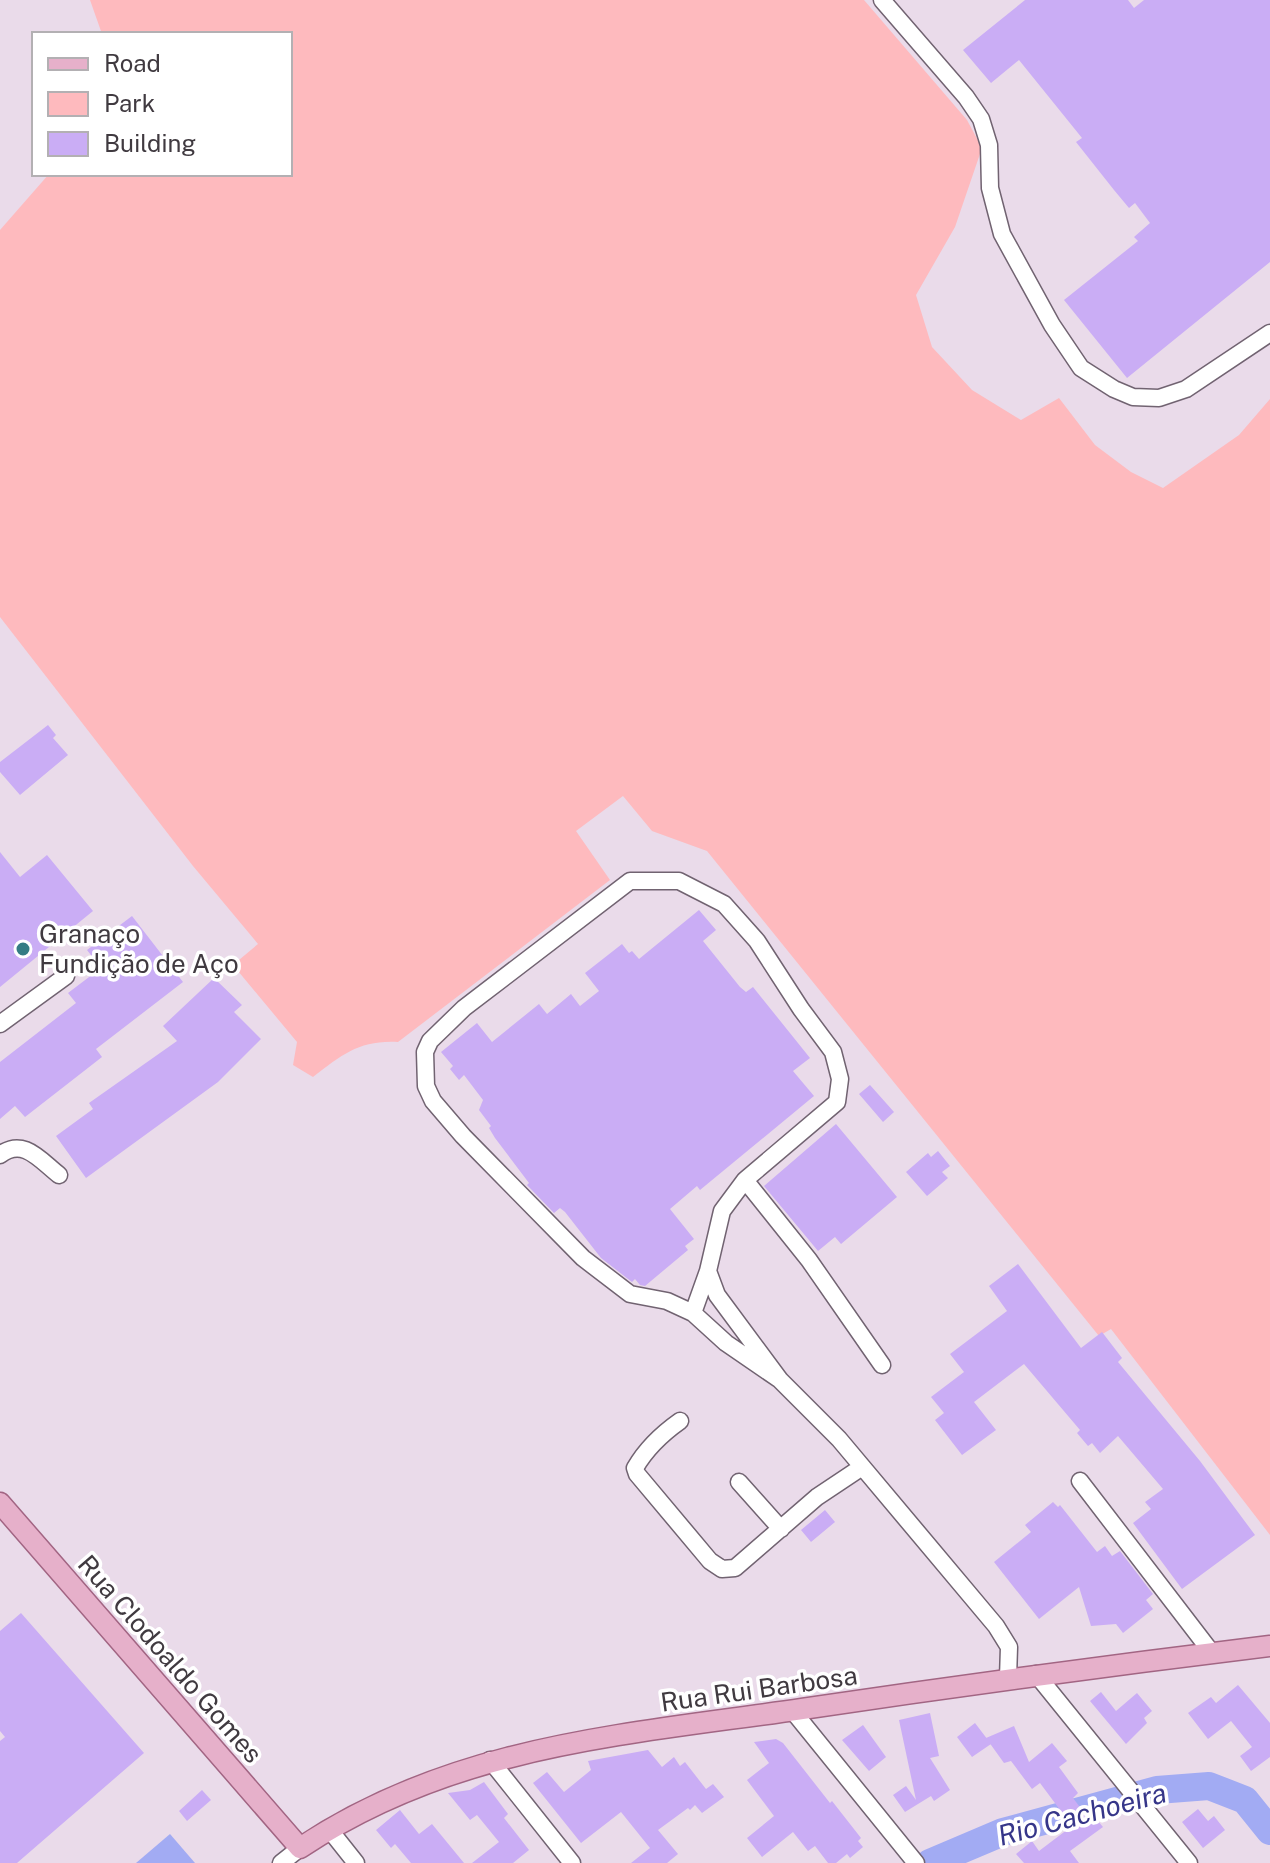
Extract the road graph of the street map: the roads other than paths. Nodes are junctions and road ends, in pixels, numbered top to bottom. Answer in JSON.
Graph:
{"nodes":[{"id":1,"x":882,"y":0,"type":"edge"},
{"id":2,"x":1270,"y":333,"type":"edge"},
{"id":3,"x":66,"y":976,"type":"dead end"},
{"id":4,"x":0,"y":1024,"type":"edge"},
{"id":5,"x":0,"y":1155,"type":"edge"},
{"id":6,"x":59,"y":1175,"type":"dead end"},
{"id":7,"x":745,"y":1180,"type":"junction"},
{"id":8,"x":708,"y":1271,"type":"junction"},
{"id":9,"x":693,"y":1313,"type":"junction"},
{"id":10,"x":882,"y":1365,"type":"dead end"},
{"id":11,"x":780,"y":1380,"type":"junction"},
{"id":12,"x":680,"y":1421,"type":"dead end"},
{"id":13,"x":862,"y":1467,"type":"junction"},
{"id":14,"x":1080,"y":1481,"type":"dead end"},
{"id":15,"x":739,"y":1482,"type":"dead end"},
{"id":16,"x":0,"y":1503,"type":"edge"},
{"id":17,"x":781,"y":1529,"type":"junction"},
{"id":18,"x":1270,"y":1646,"type":"edge"},
{"id":19,"x":1212,"y":1653,"type":"junction"},
{"id":20,"x":1036,"y":1674,"type":"junction"},
{"id":21,"x":1008,"y":1678,"type":"junction"},
{"id":22,"x":792,"y":1710,"type":"junction"},
{"id":23,"x":490,"y":1760,"type":"junction"},
{"id":24,"x":329,"y":1829,"type":"junction"},
{"id":25,"x":300,"y":1848,"type":"junction"},
{"id":26,"x":912,"y":1859,"type":"edge"},
{"id":27,"x":281,"y":1863,"type":"edge"},
{"id":28,"x":356,"y":1863,"type":"edge"},
{"id":29,"x":572,"y":1863,"type":"edge"},
{"id":30,"x":1189,"y":1863,"type":"edge"}],
"edges":[{"from":1,"to":2,"type":"street"},
{"from":3,"to":4,"type":"street"},
{"from":5,"to":6,"type":"street"},
{"from":7,"to":8,"type":"street"},
{"from":7,"to":9,"type":"street"},
{"from":7,"to":10,"type":"street"},
{"from":8,"to":9,"type":"street"},
{"from":8,"to":11,"type":"street"},
{"from":9,"to":11,"type":"street"},
{"from":11,"to":13,"type":"street"},
{"from":12,"to":17,"type":"street"},
{"from":13,"to":17,"type":"street"},
{"from":13,"to":21,"type":"street"},
{"from":14,"to":19,"type":"street"},
{"from":15,"to":17,"type":"street"},
{"from":16,"to":25,"type":"main road","name":"Rua Clodoaldo Gomes"},
{"from":18,"to":19,"type":"main road","name":"Rua Rui Barbosa"},
{"from":19,"to":20,"type":"main road","name":"Rua Rui Barbosa"},
{"from":20,"to":21,"type":"main road","name":"Rua Rui Barbosa"},
{"from":20,"to":30,"type":"street"},
{"from":21,"to":22,"type":"main road","name":"Rua Rui Barbosa"},
{"from":22,"to":23,"type":"main road","name":"Rua Rui Barbosa"},
{"from":22,"to":26,"type":"street"},
{"from":23,"to":24,"type":"main road","name":"Rua Rui Barbosa"},
{"from":23,"to":29,"type":"street"},
{"from":24,"to":25,"type":"main road","name":"Rua Rui Barbosa"},
{"from":24,"to":28,"type":"street"},
{"from":25,"to":27,"type":"street","name":"Rua Rui Barbosa"}]}
